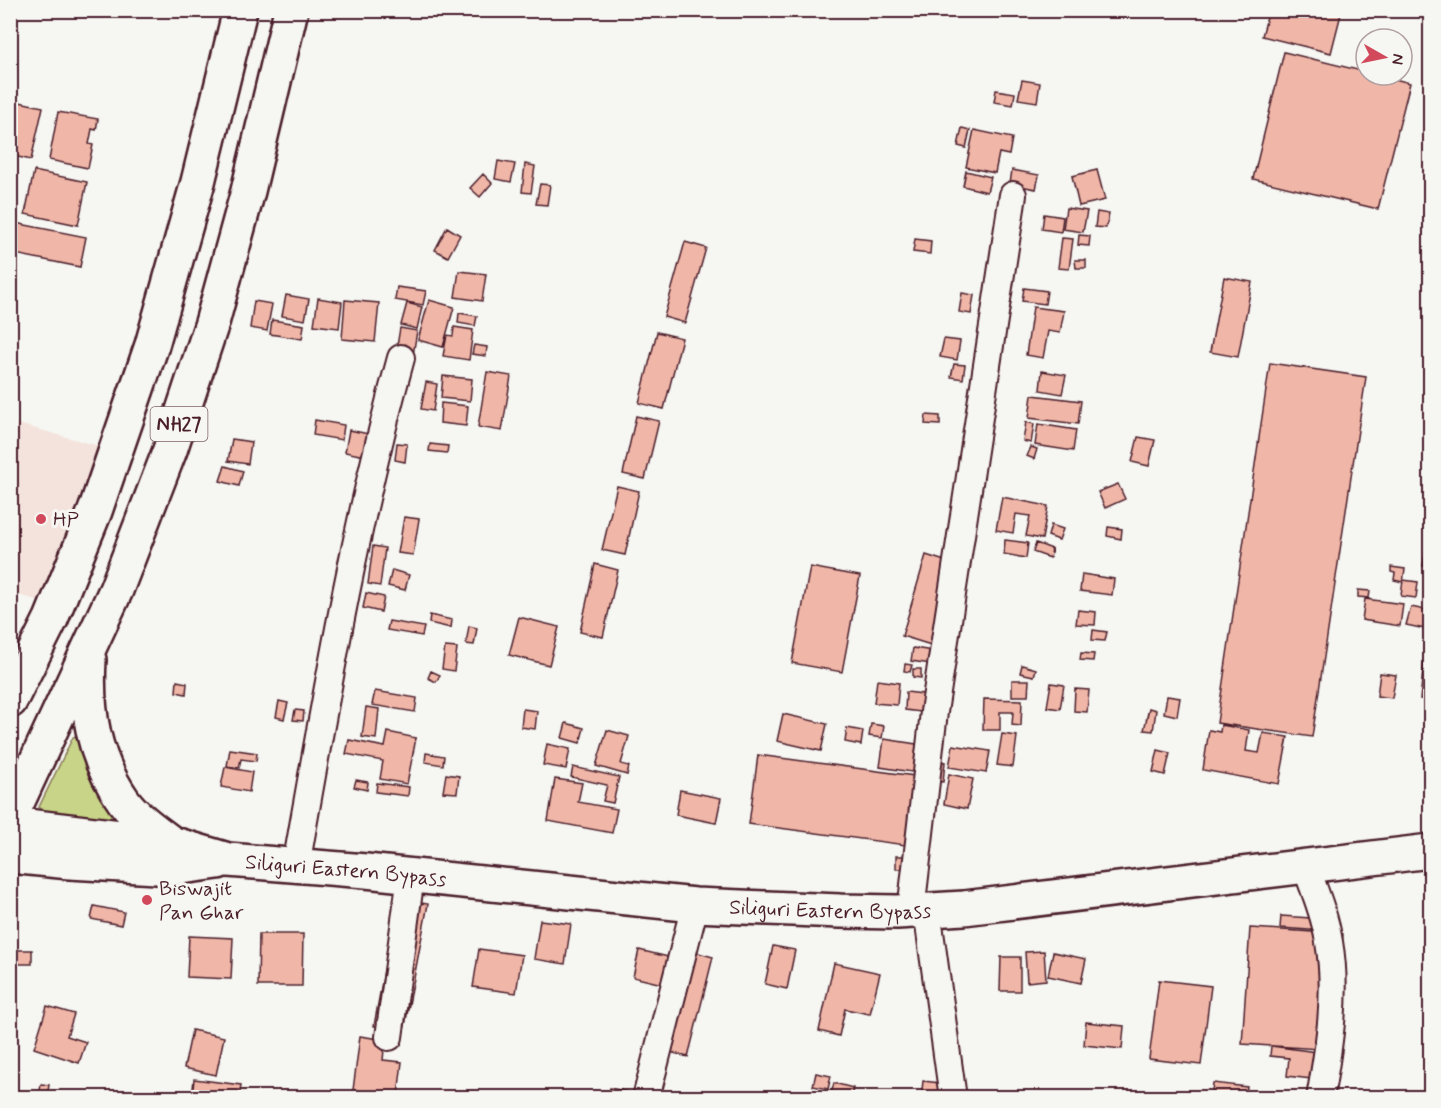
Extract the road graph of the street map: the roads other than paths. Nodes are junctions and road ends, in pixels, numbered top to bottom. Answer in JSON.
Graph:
{"nodes":[{"id":1,"x":240,"y":10,"type":"edge"},
{"id":2,"x":291,"y":10,"type":"edge"},
{"id":3,"x":1013,"y":195,"type":"dead end"},
{"id":4,"x":401,"y":358,"type":"dead end"},
{"id":5,"x":89,"y":649,"type":"junction"},
{"id":6,"x":10,"y":701,"type":"edge"},
{"id":7,"x":10,"y":818,"type":"edge"},
{"id":8,"x":10,"y":824,"type":"edge"},
{"id":9,"x":171,"y":843,"type":"junction"},
{"id":10,"x":1431,"y":851,"type":"edge"},
{"id":11,"x":10,"y":856,"type":"edge"},
{"id":12,"x":228,"y":860,"type":"junction"},
{"id":13,"x":296,"y":866,"type":"junction"},
{"id":14,"x":1306,"y":867,"type":"junction"},
{"id":15,"x":411,"y":876,"type":"junction"},
{"id":16,"x":695,"y":905,"type":"junction"},
{"id":17,"x":919,"y":910,"type":"junction"},
{"id":18,"x":389,"y":1036,"type":"dead end"},
{"id":19,"x":646,"y":1098,"type":"edge"},
{"id":20,"x":953,"y":1098,"type":"edge"},
{"id":21,"x":1320,"y":1098,"type":"edge"}],
"edges":[{"from":1,"to":6,"type":"main road","number":"NH27"},
{"from":2,"to":5,"type":"main road","number":"NH27"},
{"from":3,"to":17,"type":"street"},
{"from":4,"to":13,"type":"street"},
{"from":5,"to":7,"type":"main road","number":"NH27"},
{"from":5,"to":9,"type":"main road"},
{"from":8,"to":9,"type":"main road","name":"Siliguri Eastern Bypass"},
{"from":9,"to":12,"type":"main road","name":"Siliguri Eastern Bypass"},
{"from":10,"to":14,"type":"main road","name":"Siliguri Eastern Bypass"},
{"from":11,"to":12,"type":"main road","name":"Siliguri Eastern Bypass"},
{"from":12,"to":13,"type":"main road","name":"Siliguri Eastern Bypass"},
{"from":13,"to":15,"type":"main road","name":"Siliguri Eastern Bypass"},
{"from":14,"to":17,"type":"main road","name":"Siliguri Eastern Bypass"},
{"from":14,"to":21,"type":"street"},
{"from":15,"to":16,"type":"main road","name":"Siliguri Eastern Bypass"},
{"from":15,"to":18,"type":"street"},
{"from":16,"to":17,"type":"main road","name":"Siliguri Eastern Bypass"},
{"from":16,"to":19,"type":"street"},
{"from":17,"to":20,"type":"street"}]}
